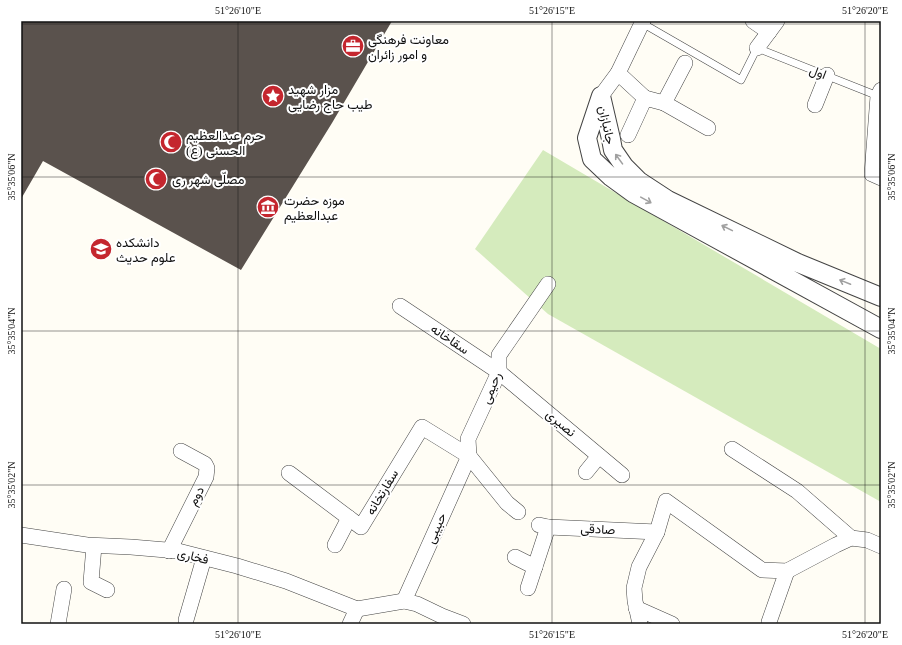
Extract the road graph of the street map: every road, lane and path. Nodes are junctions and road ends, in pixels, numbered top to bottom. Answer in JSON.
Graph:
{"nodes":[{"id":1,"x":753,"y":21,"type":"edge"},
{"id":2,"x":643,"y":22,"type":"edge"},
{"id":3,"x":772,"y":27,"type":"edge"},
{"id":4,"x":757,"y":48,"type":"junction"},
{"id":5,"x":685,"y":63,"type":"dead end"},
{"id":6,"x":618,"y":74,"type":"junction"},
{"id":7,"x":827,"y":75,"type":"junction"},
{"id":8,"x":880,"y":93,"type":"edge"},
{"id":9,"x":601,"y":96,"type":"junction"},
{"id":10,"x":644,"y":98,"type":"junction"},
{"id":11,"x":664,"y":103,"type":"junction"},
{"id":12,"x":815,"y":105,"type":"dead end"},
{"id":13,"x":708,"y":128,"type":"dead end"},
{"id":14,"x":628,"y":135,"type":"dead end"},
{"id":15,"x":877,"y":176,"type":"edge"},
{"id":16,"x":548,"y":284,"type":"dead end"},
{"id":17,"x":881,"y":297,"type":"edge"},
{"id":18,"x":400,"y":306,"type":"dead end"},
{"id":19,"x":881,"y":328,"type":"edge"},
{"id":20,"x":499,"y":372,"type":"junction"},
{"id":21,"x":732,"y":449,"type":"dead end"},
{"id":22,"x":181,"y":451,"type":"dead end"},
{"id":23,"x":469,"y":456,"type":"junction"},
{"id":24,"x":599,"y":456,"type":"junction"},
{"id":25,"x":586,"y":472,"type":"dead end"},
{"id":26,"x":289,"y":473,"type":"dead end"},
{"id":27,"x":622,"y":475,"type":"dead end"},
{"id":28,"x":518,"y":512,"type":"dead end"},
{"id":29,"x":349,"y":518,"type":"junction"},
{"id":30,"x":657,"y":532,"type":"junction"},
{"id":31,"x":21,"y":535,"type":"edge"},
{"id":32,"x":851,"y":538,"type":"junction"},
{"id":33,"x":335,"y":544,"type":"dead end"},
{"id":34,"x":94,"y":546,"type":"junction"},
{"id":35,"x":881,"y":546,"type":"edge"},
{"id":36,"x":169,"y":551,"type":"junction"},
{"id":37,"x":515,"y":557,"type":"dead end"},
{"id":38,"x":204,"y":558,"type":"junction"},
{"id":39,"x":535,"y":567,"type":"junction"},
{"id":40,"x":788,"y":571,"type":"junction"},
{"id":41,"x":528,"y":588,"type":"dead end"},
{"id":42,"x":64,"y":589,"type":"dead end"},
{"id":43,"x":107,"y":590,"type":"dead end"},
{"id":44,"x":404,"y":601,"type":"junction"},
{"id":45,"x":636,"y":608,"type":"junction"},
{"id":46,"x":357,"y":609,"type":"junction"},
{"id":47,"x":186,"y":620,"type":"dead end"},
{"id":48,"x":769,"y":622,"type":"dead end"},
{"id":49,"x":58,"y":624,"type":"edge"},
{"id":50,"x":350,"y":624,"type":"edge"},
{"id":51,"x":463,"y":624,"type":"edge"},
{"id":52,"x":640,"y":624,"type":"edge"},
{"id":53,"x":672,"y":624,"type":"edge"}],
"edges":[{"from":1,"to":3,"type":"street"},
{"from":2,"to":4,"type":"lane"},
{"from":2,"to":6,"type":"street"},
{"from":3,"to":4,"type":"street"},
{"from":4,"to":7,"type":"lane","name":"اول"},
{"from":5,"to":11,"type":"street"},
{"from":6,"to":9,"type":"street"},
{"from":6,"to":10,"type":"street"},
{"from":7,"to":8,"type":"lane","name":"اول"},
{"from":7,"to":12,"type":"street"},
{"from":8,"to":15,"type":"street"},
{"from":17,"to":9,"type":"street","name":"جانبازان","one_way":true},
{"from":9,"to":19,"type":"street","name":"جانبازان","one_way":true},
{"from":10,"to":11,"type":"street"},
{"from":10,"to":14,"type":"street"},
{"from":11,"to":13,"type":"street"},
{"from":16,"to":20,"type":"street","name":"رحیمی"},
{"from":18,"to":20,"type":"street","name":"سقاخانه"},
{"from":20,"to":23,"type":"street","name":"رحیمی"},
{"from":20,"to":24,"type":"street","name":"نصیری"},
{"from":21,"to":32,"type":"street"},
{"from":22,"to":36,"type":"street","name":"دوم"},
{"from":23,"to":28,"type":"street"},
{"from":23,"to":29,"type":"street","name":"سفارتخانه"},
{"from":23,"to":44,"type":"street","name":"حبیبی"},
{"from":24,"to":25,"type":"street"},
{"from":24,"to":27,"type":"street","name":"نصیری"},
{"from":26,"to":29,"type":"street","name":"سفارتخانه"},
{"from":29,"to":33,"type":"street"},
{"from":30,"to":39,"type":"street","name":"صادقی"},
{"from":30,"to":40,"type":"street"},
{"from":30,"to":45,"type":"street"},
{"from":31,"to":34,"type":"street","name":"فخاری"},
{"from":32,"to":35,"type":"street"},
{"from":32,"to":40,"type":"street"},
{"from":34,"to":36,"type":"street","name":"فخاری"},
{"from":34,"to":43,"type":"street"},
{"from":36,"to":38,"type":"street","name":"فخاری"},
{"from":37,"to":39,"type":"street"},
{"from":38,"to":46,"type":"street","name":"فخاری"},
{"from":38,"to":47,"type":"street"},
{"from":39,"to":41,"type":"street"},
{"from":40,"to":48,"type":"street"},
{"from":42,"to":49,"type":"street"},
{"from":44,"to":46,"type":"street"},
{"from":44,"to":51,"type":"street"},
{"from":45,"to":52,"type":"street"},
{"from":45,"to":53,"type":"street"},
{"from":46,"to":50,"type":"street"}]}
